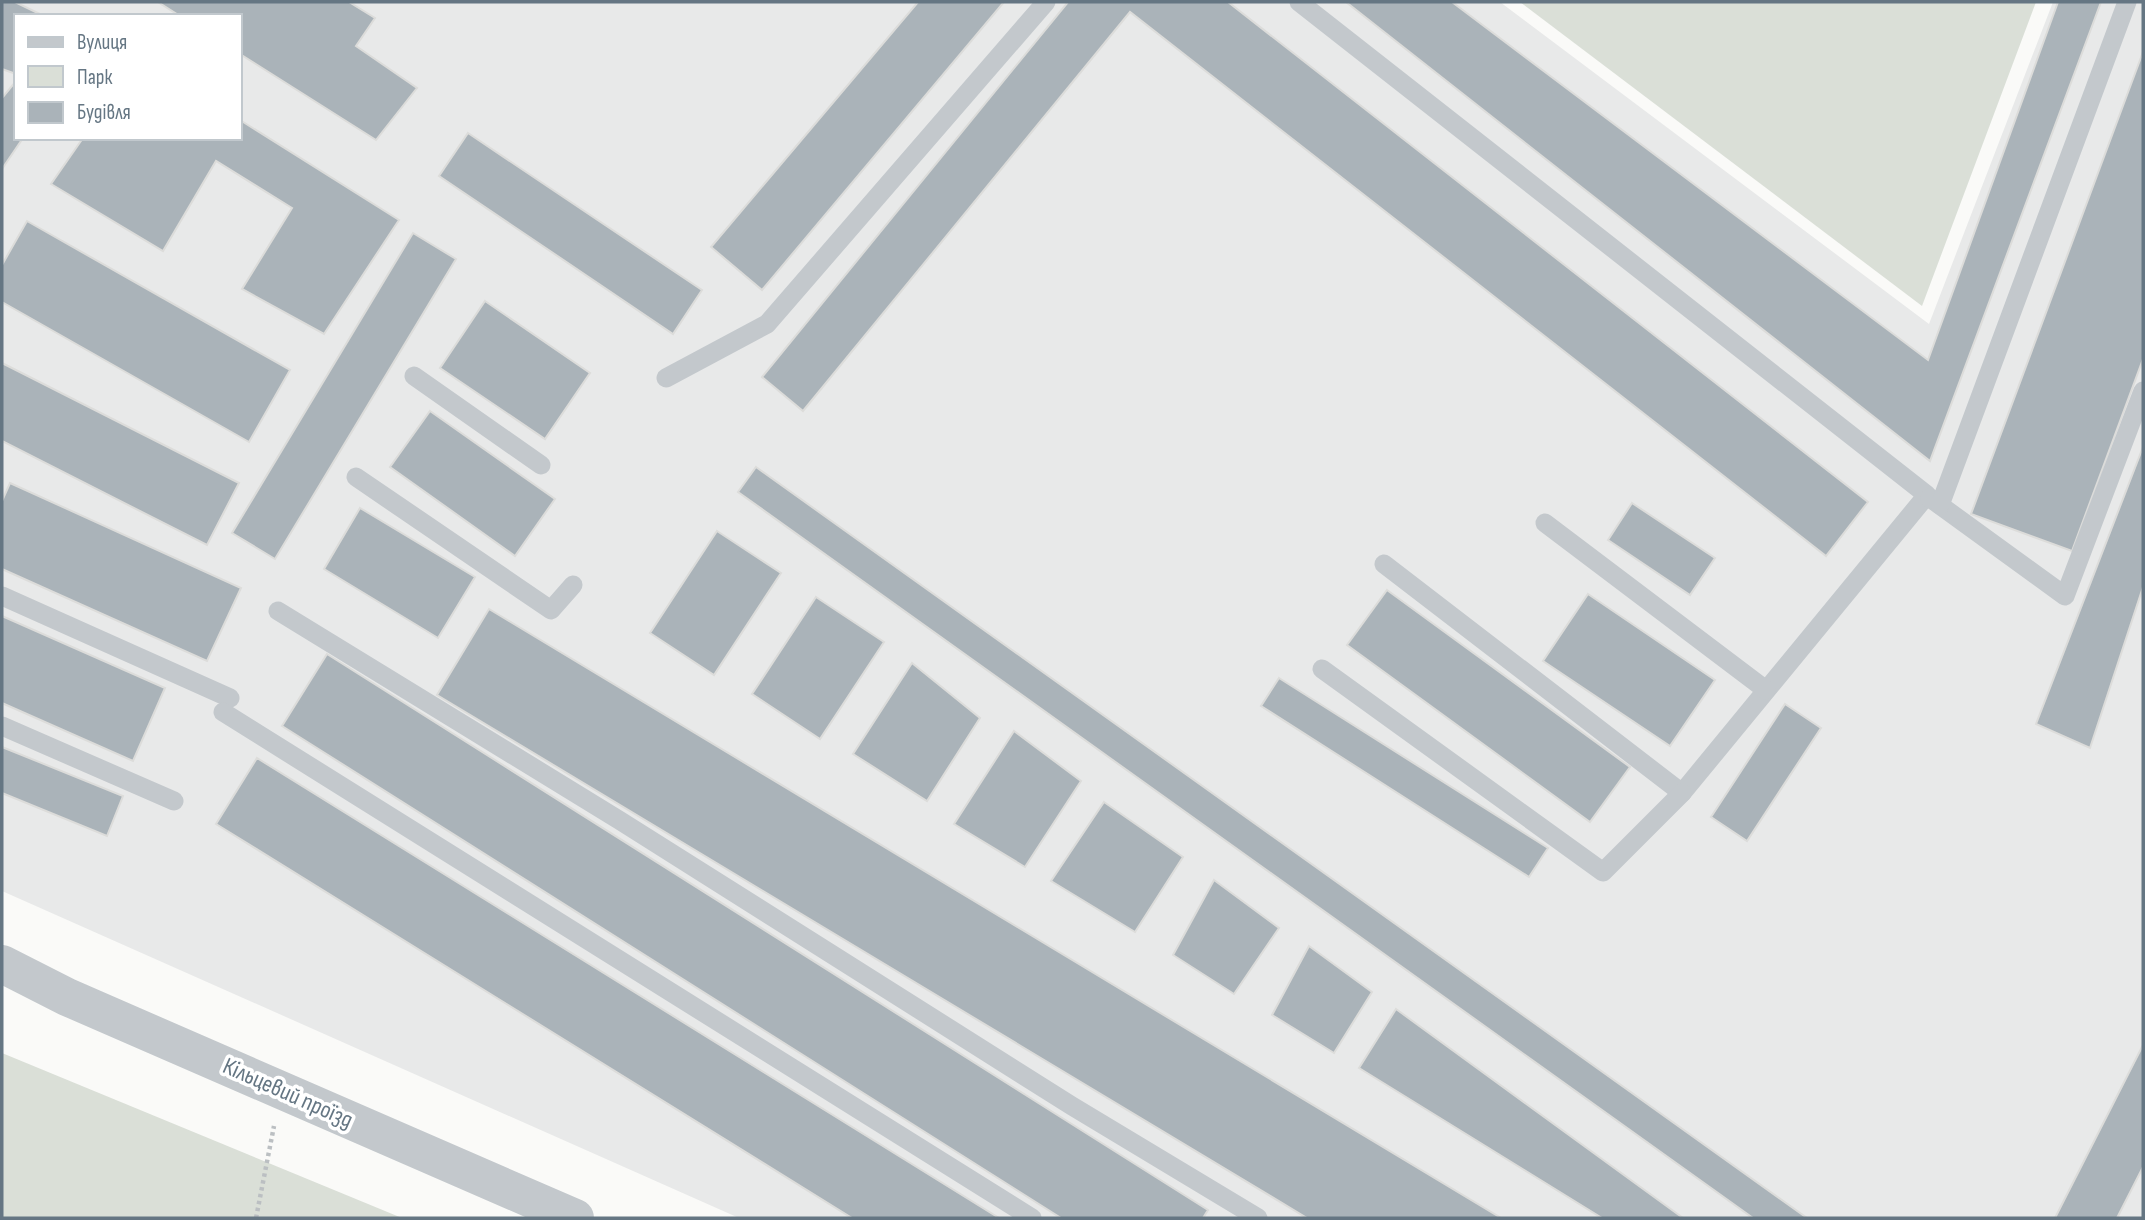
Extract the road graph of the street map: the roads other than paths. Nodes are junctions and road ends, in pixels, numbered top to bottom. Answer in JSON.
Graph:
{"nodes":[{"id":1,"x":1046,"y":2,"type":"edge"},
{"id":2,"x":1299,"y":2,"type":"edge"},
{"id":3,"x":2127,"y":2,"type":"edge"},
{"id":4,"x":414,"y":376,"type":"dead end"},
{"id":5,"x":666,"y":378,"type":"dead end"},
{"id":6,"x":2143,"y":391,"type":"edge"},
{"id":7,"x":541,"y":465,"type":"dead end"},
{"id":8,"x":356,"y":477,"type":"dead end"},
{"id":9,"x":1933,"y":500,"type":"junction"},
{"id":10,"x":1545,"y":523,"type":"dead end"},
{"id":11,"x":1384,"y":564,"type":"dead end"},
{"id":12,"x":573,"y":585,"type":"dead end"},
{"id":13,"x":2,"y":596,"type":"edge"},
{"id":14,"x":278,"y":611,"type":"dead end"},
{"id":15,"x":1322,"y":669,"type":"dead end"},
{"id":16,"x":1766,"y":690,"type":"junction"},
{"id":17,"x":2,"y":726,"type":"edge"},
{"id":18,"x":1682,"y":793,"type":"junction"},
{"id":19,"x":174,"y":801,"type":"dead end"},
{"id":20,"x":2,"y":964,"type":"edge"},
{"id":21,"x":1236,"y":1212,"type":"edge"},
{"id":22,"x":575,"y":1218,"type":"edge"},
{"id":23,"x":1032,"y":1218,"type":"edge"},
{"id":24,"x":1258,"y":1218,"type":"edge"}],
"edges":[{"from":1,"to":5,"type":"lane"},
{"from":2,"to":9,"type":"lane"},
{"from":3,"to":9,"type":"lane"},
{"from":4,"to":7,"type":"lane"},
{"from":6,"to":9,"type":"lane"},
{"from":8,"to":12,"type":"lane"},
{"from":9,"to":16,"type":"lane"},
{"from":10,"to":16,"type":"lane"},
{"from":11,"to":18,"type":"lane"},
{"from":13,"to":23,"type":"lane"},
{"from":14,"to":21,"type":"lane"},
{"from":15,"to":18,"type":"lane"},
{"from":16,"to":18,"type":"lane"},
{"from":17,"to":19,"type":"lane"},
{"from":20,"to":22,"type":"street","name":"Кільцевий проїзд"},
{"from":21,"to":24,"type":"lane"}]}
